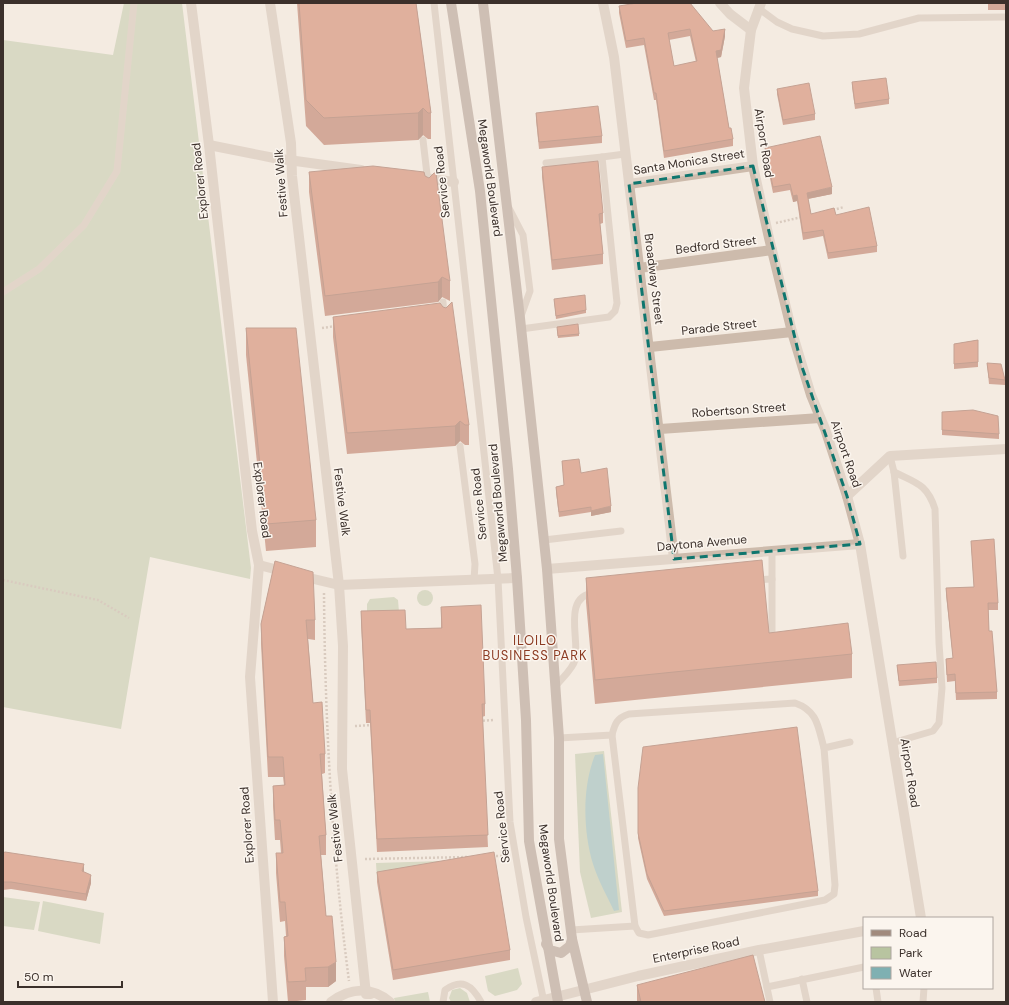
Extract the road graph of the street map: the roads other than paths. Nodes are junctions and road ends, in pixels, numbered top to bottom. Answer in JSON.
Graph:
{"nodes":[{"id":1,"x":134,"y":3,"type":"edge"},
{"id":2,"x":191,"y":3,"type":"edge"},
{"id":3,"x":270,"y":3,"type":"edge"},
{"id":4,"x":434,"y":3,"type":"edge"},
{"id":5,"x":451,"y":3,"type":"edge"},
{"id":6,"x":483,"y":3,"type":"edge"},
{"id":7,"x":603,"y":3,"type":"edge"},
{"id":8,"x":720,"y":3,"type":"edge"},
{"id":9,"x":760,"y":6,"type":"edge"},
{"id":10,"x":1006,"y":17,"type":"edge"},
{"id":11,"x":751,"y":30,"type":"junction"},
{"id":12,"x":424,"y":140,"type":"edge"},
{"id":13,"x":209,"y":145,"type":"junction"},
{"id":14,"x":625,"y":154,"type":"junction"},
{"id":15,"x":602,"y":157,"type":"junction"},
{"id":16,"x":291,"y":161,"type":"junction"},
{"id":17,"x":546,"y":163,"type":"dead end"},
{"id":18,"x":753,"y":166,"type":"junction"},
{"id":19,"x":374,"y":171,"type":"edge"},
{"id":20,"x":412,"y":176,"type":"edge"},
{"id":21,"x":428,"y":178,"type":"junction"},
{"id":22,"x":454,"y":182,"type":"junction"},
{"id":23,"x":629,"y":184,"type":"junction"},
{"id":24,"x":429,"y":190,"type":"edge"},
{"id":25,"x":772,"y":250,"type":"junction"},
{"id":26,"x":639,"y":268,"type":"junction"},
{"id":27,"x":3,"y":292,"type":"edge"},
{"id":28,"x":443,"y":302,"type":"edge"},
{"id":29,"x":445,"y":323,"type":"edge"},
{"id":30,"x":521,"y":328,"type":"junction"},
{"id":31,"x":792,"y":332,"type":"junction"},
{"id":32,"x":650,"y":347,"type":"junction"},
{"id":33,"x":820,"y":418,"type":"junction"},
{"id":34,"x":660,"y":429,"type":"junction"},
{"id":35,"x":460,"y":446,"type":"edge"},
{"id":36,"x":1006,"y":449,"type":"edge"},
{"id":37,"x":890,"y":456,"type":"junction"},
{"id":38,"x":894,"y":472,"type":"junction"},
{"id":39,"x":847,"y":496,"type":"junction"},
{"id":40,"x":621,"y":531,"type":"dead end"},
{"id":41,"x":544,"y":540,"type":"junction"},
{"id":42,"x":860,"y":544,"type":"junction"},
{"id":43,"x":772,"y":551,"type":"junction"},
{"id":44,"x":903,"y":556,"type":"dead end"},
{"id":45,"x":674,"y":559,"type":"junction"},
{"id":46,"x":258,"y":565,"type":"junction"},
{"id":47,"x":547,"y":569,"type":"junction"},
{"id":48,"x":517,"y":578,"type":"junction"},
{"id":49,"x":498,"y":579,"type":"junction"},
{"id":50,"x":772,"y":579,"type":"junction"},
{"id":51,"x":474,"y":580,"type":"junction"},
{"id":52,"x":750,"y":580,"type":"edge"},
{"id":53,"x":339,"y":585,"type":"junction"},
{"id":54,"x":605,"y":591,"type":"edge"},
{"id":55,"x":772,"y":641,"type":"edge"},
{"id":56,"x":554,"y":687,"type":"junction"},
{"id":57,"x":612,"y":735,"type":"junction"},
{"id":58,"x":559,"y":738,"type":"junction"},
{"id":59,"x":850,"y":742,"type":"dead end"},
{"id":60,"x":892,"y":743,"type":"junction"},
{"id":61,"x":824,"y":748,"type":"junction"},
{"id":62,"x":921,"y":917,"type":"edge"},
{"id":63,"x":635,"y":926,"type":"junction"},
{"id":64,"x":863,"y":931,"type":"edge"},
{"id":65,"x":572,"y":935,"type":"junction"},
{"id":66,"x":546,"y":944,"type":"junction"},
{"id":67,"x":759,"y":950,"type":"junction"},
{"id":68,"x":863,"y":967,"type":"edge"},
{"id":69,"x":802,"y":979,"type":"junction"},
{"id":70,"x":767,"y":987,"type":"junction"},
{"id":71,"x":876,"y":989,"type":"edge"},
{"id":72,"x":924,"y":989,"type":"edge"},
{"id":73,"x":584,"y":991,"type":"junction"},
{"id":74,"x":379,"y":994,"type":"junction"},
{"id":75,"x":558,"y":1000,"type":"edge"},
{"id":76,"x":541,"y":1001,"type":"edge"},
{"id":77,"x":273,"y":1002,"type":"edge"},
{"id":78,"x":331,"y":1002,"type":"edge"},
{"id":79,"x":390,"y":1002,"type":"edge"},
{"id":80,"x":443,"y":1002,"type":"edge"},
{"id":81,"x":481,"y":1002,"type":"edge"},
{"id":82,"x":587,"y":1002,"type":"edge"},
{"id":83,"x":770,"y":1002,"type":"edge"},
{"id":84,"x":807,"y":1002,"type":"edge"},
{"id":85,"x":878,"y":1002,"type":"edge"},
{"id":86,"x":923,"y":1002,"type":"edge"}],
"edges":[{"from":1,"to":27,"type":"lane"},
{"from":2,"to":13,"type":"street","name":"Explorer Road"},
{"from":3,"to":16,"type":"street","name":"Festive Walk"},
{"from":4,"to":22,"type":"lane","name":"Service Road"},
{"from":5,"to":48,"type":"main road","name":"Megaworld Boulevard"},
{"from":6,"to":30,"type":"main road","name":"Megaworld Boulevard"},
{"from":7,"to":14,"type":"street","name":"Broadway Street"},
{"from":8,"to":11,"type":"street"},
{"from":9,"to":10,"type":"lane"},
{"from":9,"to":11,"type":"street","name":"Airport Road"},
{"from":11,"to":18,"type":"street","name":"Airport Road"},
{"from":12,"to":21,"type":"lane"},
{"from":13,"to":16,"type":"street"},
{"from":13,"to":46,"type":"street","name":"Explorer Road"},
{"from":14,"to":15,"type":"lane"},
{"from":14,"to":23,"type":"street","name":"Broadway Street"},
{"from":15,"to":17,"type":"lane"},
{"from":15,"to":30,"type":"lane"},
{"from":16,"to":19,"type":"street"},
{"from":16,"to":53,"type":"street","name":"Festive Walk"},
{"from":18,"to":23,"type":"street","name":"Santa Monica Street"},
{"from":18,"to":25,"type":"street","name":"Airport Road"},
{"from":20,"to":21,"type":"street"},
{"from":21,"to":22,"type":"street"},
{"from":21,"to":24,"type":"lane"},
{"from":22,"to":49,"type":"lane","name":"Service Road"},
{"from":23,"to":26,"type":"street","name":"Broadway Street"},
{"from":25,"to":26,"type":"street","name":"Bedford Street"},
{"from":25,"to":31,"type":"street","name":"Airport Road"},
{"from":26,"to":32,"type":"street","name":"Broadway Street"},
{"from":28,"to":29,"type":"lane"},
{"from":30,"to":41,"type":"main road","name":"Megaworld Boulevard"},
{"from":31,"to":32,"type":"street","name":"Parade Street"},
{"from":31,"to":33,"type":"street","name":"Airport Road"},
{"from":32,"to":34,"type":"street","name":"Broadway Street"},
{"from":33,"to":34,"type":"street","name":"Robertson Street"},
{"from":33,"to":39,"type":"street","name":"Airport Road"},
{"from":34,"to":45,"type":"street","name":"Broadway Street"},
{"from":35,"to":51,"type":"lane"},
{"from":36,"to":37,"type":"street"},
{"from":37,"to":38,"type":"lane"},
{"from":37,"to":39,"type":"street"},
{"from":38,"to":44,"type":"lane"},
{"from":38,"to":60,"type":"lane"},
{"from":39,"to":42,"type":"street","name":"Airport Road"},
{"from":40,"to":41,"type":"lane"},
{"from":41,"to":47,"type":"main road","name":"Megaworld Boulevard"},
{"from":42,"to":43,"type":"street","name":"Daytona Avenue"},
{"from":42,"to":60,"type":"street","name":"Airport Road"},
{"from":43,"to":45,"type":"street","name":"Daytona Avenue"},
{"from":43,"to":50,"type":"lane"},
{"from":45,"to":47,"type":"street","name":"Daytona Avenue"},
{"from":46,"to":53,"type":"street"},
{"from":46,"to":77,"type":"street","name":"Explorer Road"},
{"from":47,"to":56,"type":"main road","name":"Megaworld Boulevard"},
{"from":48,"to":49,"type":"street"},
{"from":48,"to":66,"type":"main road","name":"Megaworld Boulevard"},
{"from":49,"to":51,"type":"street"},
{"from":49,"to":76,"type":"lane","name":"Service Road"},
{"from":50,"to":52,"type":"lane"},
{"from":50,"to":55,"type":"lane"},
{"from":51,"to":53,"type":"street"},
{"from":53,"to":74,"type":"street","name":"Festive Walk"},
{"from":54,"to":56,"type":"lane"},
{"from":56,"to":58,"type":"main road","name":"Megaworld Boulevard"},
{"from":57,"to":58,"type":"lane"},
{"from":57,"to":61,"type":"lane"},
{"from":57,"to":63,"type":"lane"},
{"from":58,"to":65,"type":"main road","name":"Megaworld Boulevard"},
{"from":59,"to":61,"type":"lane"},
{"from":60,"to":62,"type":"street","name":"Airport Road"},
{"from":61,"to":63,"type":"lane"},
{"from":63,"to":65,"type":"lane"},
{"from":64,"to":67,"type":"street","name":"Enterprise Road"},
{"from":65,"to":66,"type":"main road"},
{"from":65,"to":73,"type":"main road","name":"Megaworld Boulevard"},
{"from":66,"to":75,"type":"main road","name":"Megaworld Boulevard"},
{"from":67,"to":70,"type":"lane"},
{"from":67,"to":73,"type":"street","name":"Enterprise Road"},
{"from":68,"to":69,"type":"lane"},
{"from":69,"to":70,"type":"lane"},
{"from":69,"to":84,"type":"lane"},
{"from":70,"to":83,"type":"lane"},
{"from":71,"to":85,"type":"lane"},
{"from":72,"to":86,"type":"lane"},
{"from":73,"to":75,"type":"street","name":"Enterprise Road"},
{"from":73,"to":82,"type":"main road","name":"Megaworld Boulevard"},
{"from":74,"to":78,"type":"street"},
{"from":74,"to":79,"type":"street"},
{"from":75,"to":76,"type":"street","name":"Enterprise Road"},
{"from":80,"to":81,"type":"lane"}]}
